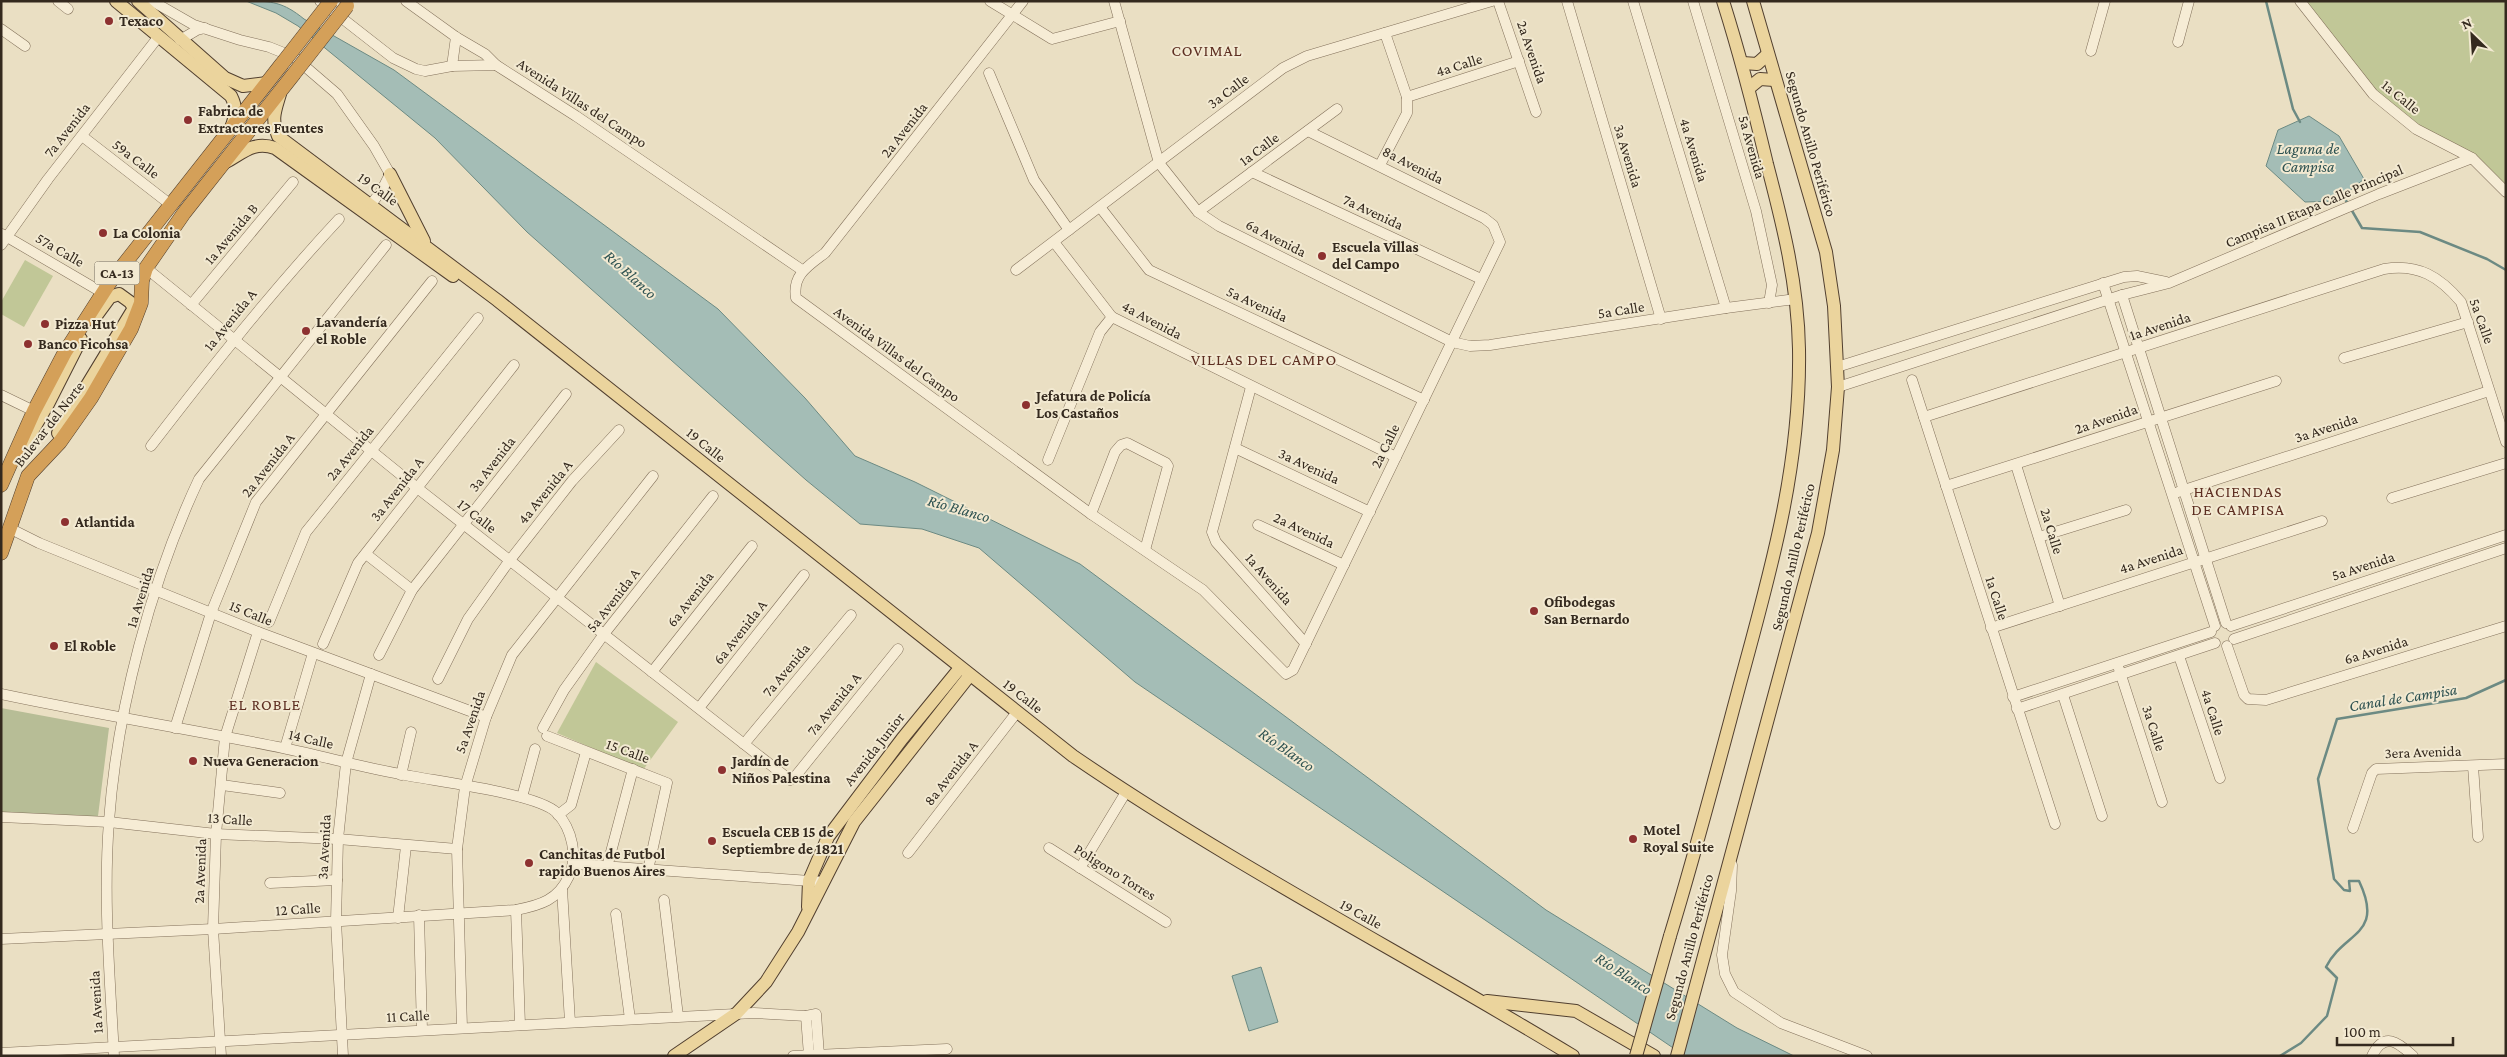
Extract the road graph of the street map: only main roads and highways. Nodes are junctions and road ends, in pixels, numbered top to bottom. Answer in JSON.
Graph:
{"nodes":[{"id":1,"x":116,"y":1,"type":"edge"},
{"id":2,"x":128,"y":1,"type":"edge"},
{"id":3,"x":138,"y":1,"type":"edge"},
{"id":4,"x":331,"y":1,"type":"edge"},
{"id":5,"x":1723,"y":1,"type":"edge"},
{"id":6,"x":1753,"y":1,"type":"edge"},
{"id":7,"x":349,"y":4,"type":"edge"},
{"id":8,"x":180,"y":40,"type":"junction"},
{"id":9,"x":1768,"y":54,"type":"junction"},
{"id":10,"x":1743,"y":63,"type":"junction"},
{"id":11,"x":1774,"y":80,"type":"junction"},
{"id":12,"x":267,"y":83,"type":"junction"},
{"id":13,"x":1748,"y":88,"type":"junction"},
{"id":14,"x":282,"y":89,"type":"junction"},
{"id":15,"x":235,"y":91,"type":"junction"},
{"id":16,"x":230,"y":130,"type":"junction"},
{"id":17,"x":226,"y":162,"type":"junction"},
{"id":18,"x":390,"y":174,"type":"road end"},
{"id":19,"x":368,"y":209,"type":"junction"},
{"id":20,"x":426,"y":246,"type":"junction"},
{"id":21,"x":497,"y":300,"type":"junction"},
{"id":22,"x":28,"y":476,"type":"junction"},
{"id":23,"x":4,"y":479,"type":"edge"},
{"id":24,"x":1,"y":553,"type":"edge"},
{"id":25,"x":965,"y":672,"type":"junction"},
{"id":26,"x":808,"y":912,"type":"junction"},
{"id":27,"x":1482,"y":1000,"type":"junction"},
{"id":28,"x":674,"y":1056,"type":"edge"},
{"id":29,"x":1573,"y":1056,"type":"edge"},
{"id":30,"x":1636,"y":1056,"type":"edge"},
{"id":31,"x":1654,"y":1056,"type":"edge"},
{"id":32,"x":1677,"y":1056,"type":"edge"}],
"edges":[{"from":1,"to":15,"type":"main road"},
{"from":2,"to":8,"type":"main road"},
{"from":3,"to":8,"type":"main road"},
{"from":4,"to":12,"type":"highway","name":"Bulevar del Norte","number":"CA-13","bridge":true},
{"from":5,"to":10,"type":"main road","name":"Segundo Anillo Periférico"},
{"from":6,"to":9,"type":"main road","name":"Segundo Anillo Periférico"},
{"from":7,"to":14,"type":"highway","name":"Bulevar del Norte","number":"CA-13","bridge":true},
{"from":8,"to":15,"type":"main road"},
{"from":9,"to":10,"type":"main road"},
{"from":9,"to":11,"type":"main road","name":"Segundo Anillo Periférico"},
{"from":10,"to":13,"type":"main road","name":"Segundo Anillo Periférico"},
{"from":11,"to":13,"type":"main road"},
{"from":11,"to":32,"type":"main road","name":"Segundo Anillo Periférico"},
{"from":12,"to":15,"type":"main road"},
{"from":12,"to":16,"type":"highway","name":"Bulevar del Norte","number":"CA-13"},
{"from":13,"to":30,"type":"main road","name":"Segundo Anillo Periférico","bridge":true},
{"from":14,"to":17,"type":"highway","name":"Bulevar del Norte","number":"CA-13"},
{"from":14,"to":19,"type":"main road","name":"19 Calle"},
{"from":15,"to":16,"type":"main road"},
{"from":16,"to":23,"type":"highway","name":"Bulevar del Norte","number":"CA-13"},
{"from":17,"to":19,"type":"main road","name":"19 Calle"},
{"from":17,"to":22,"type":"highway","name":"Bulevar del Norte","number":"CA-13"},
{"from":18,"to":20,"type":"main road"},
{"from":19,"to":20,"type":"main road","name":"19 Calle"},
{"from":19,"to":21,"type":"main road","name":"19 Calle"},
{"from":20,"to":21,"type":"main road","name":"19 Calle"},
{"from":21,"to":25,"type":"main road","name":"19 Calle"},
{"from":22,"to":23,"type":"main road"},
{"from":22,"to":24,"type":"highway","name":"Bulevar del Norte","number":"CA-13"},
{"from":25,"to":26,"type":"main road","name":"Avenida Junior"},
{"from":25,"to":26,"type":"main road","name":"Avenida Junior"},
{"from":25,"to":27,"type":"main road","name":"19 Calle"},
{"from":26,"to":28,"type":"main road","name":"Avenida Junior"},
{"from":27,"to":29,"type":"main road","name":"19 Calle"},
{"from":27,"to":31,"type":"main road"}]}
